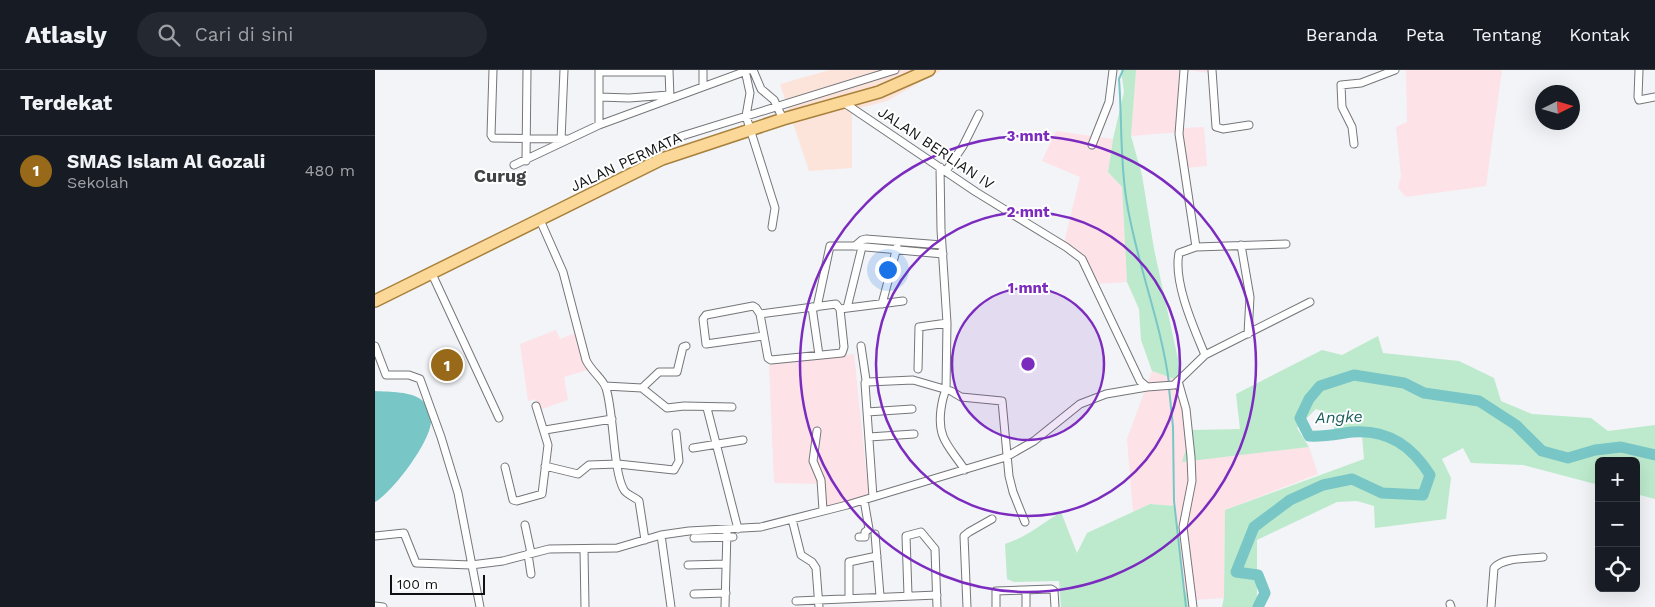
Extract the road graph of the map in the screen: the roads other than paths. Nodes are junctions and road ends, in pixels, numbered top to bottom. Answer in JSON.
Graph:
{"nodes":[{"id":1,"x":493,"y":70,"type":"edge"},
{"id":2,"x":527,"y":70,"type":"edge"},
{"id":3,"x":564,"y":70,"type":"edge"},
{"id":4,"x":703,"y":70,"type":"edge"},
{"id":5,"x":748,"y":70,"type":"edge"},
{"id":6,"x":895,"y":70,"type":"edge"},
{"id":7,"x":1113,"y":70,"type":"edge"},
{"id":8,"x":1184,"y":70,"type":"edge"},
{"id":9,"x":1211,"y":70,"type":"edge"},
{"id":10,"x":1395,"y":70,"type":"edge"},
{"id":11,"x":1639,"y":70,"type":"edge"},
{"id":12,"x":599,"y":71,"type":"edge"},
{"id":13,"x":669,"y":71,"type":"edge"},
{"id":14,"x":923,"y":71,"type":"edge"},
{"id":15,"x":703,"y":86,"type":"junction"},
{"id":16,"x":826,"y":92,"type":"junction"},
{"id":17,"x":599,"y":97,"type":"junction"},
{"id":18,"x":669,"y":97,"type":"junction"},
{"id":19,"x":1655,"y":97,"type":"edge"},
{"id":20,"x":843,"y":102,"type":"junction"},
{"id":21,"x":777,"y":106,"type":"junction"},
{"id":22,"x":826,"y":107,"type":"junction"},
{"id":23,"x":979,"y":114,"type":"dead end"},
{"id":24,"x":745,"y":116,"type":"junction"},
{"id":25,"x":783,"y":119,"type":"junction"},
{"id":26,"x":599,"y":125,"type":"junction"},
{"id":27,"x":1249,"y":125,"type":"dead end"},
{"id":28,"x":749,"y":130,"type":"junction"},
{"id":29,"x":525,"y":139,"type":"junction"},
{"id":30,"x":571,"y":139,"type":"junction"},
{"id":31,"x":561,"y":140,"type":"junction"},
{"id":32,"x":1354,"y":144,"type":"dead end"},
{"id":33,"x":1092,"y":145,"type":"dead end"},
{"id":34,"x":661,"y":146,"type":"dead end"},
{"id":35,"x":525,"y":161,"type":"junction"},
{"id":36,"x":515,"y":166,"type":"dead end"},
{"id":37,"x":940,"y":167,"type":"junction"},
{"id":38,"x":946,"y":171,"type":"junction"},
{"id":39,"x":540,"y":220,"type":"junction"},
{"id":40,"x":772,"y":227,"type":"dead end"},
{"id":41,"x":898,"y":242,"type":"junction"},
{"id":42,"x":1286,"y":244,"type":"dead end"},
{"id":43,"x":942,"y":245,"type":"junction"},
{"id":44,"x":1241,"y":245,"type":"junction"},
{"id":45,"x":859,"y":246,"type":"junction"},
{"id":46,"x":1196,"y":247,"type":"junction"},
{"id":47,"x":896,"y":251,"type":"junction"},
{"id":48,"x":943,"y":254,"type":"junction"},
{"id":49,"x":432,"y":274,"type":"junction"},
{"id":50,"x":375,"y":301,"type":"edge"},
{"id":51,"x":903,"y":301,"type":"dead end"},
{"id":52,"x":1310,"y":302,"type":"dead end"},
{"id":53,"x":882,"y":304,"type":"junction"},
{"id":54,"x":814,"y":307,"type":"junction"},
{"id":55,"x":844,"y":308,"type":"junction"},
{"id":56,"x":760,"y":314,"type":"junction"},
{"id":57,"x":947,"y":323,"type":"junction"},
{"id":58,"x":1248,"y":334,"type":"junction"},
{"id":59,"x":763,"y":336,"type":"junction"},
{"id":60,"x":375,"y":346,"type":"edge"},
{"id":61,"x":686,"y":346,"type":"dead end"},
{"id":62,"x":861,"y":346,"type":"dead end"},
{"id":63,"x":819,"y":355,"type":"junction"},
{"id":64,"x":1205,"y":355,"type":"junction"},
{"id":65,"x":918,"y":368,"type":"dead end"},
{"id":66,"x":1176,"y":383,"type":"junction"},
{"id":67,"x":910,"y":384,"type":"dead end"},
{"id":68,"x":605,"y":386,"type":"junction"},
{"id":69,"x":1147,"y":387,"type":"junction"},
{"id":70,"x":642,"y":388,"type":"junction"},
{"id":71,"x":946,"y":390,"type":"junction"},
{"id":72,"x":536,"y":406,"type":"dead end"},
{"id":73,"x":732,"y":407,"type":"dead end"},
{"id":74,"x":707,"y":408,"type":"junction"},
{"id":75,"x":912,"y":409,"type":"dead end"},
{"id":76,"x":867,"y":412,"type":"junction"},
{"id":77,"x":499,"y":418,"type":"dead end"},
{"id":78,"x":612,"y":419,"type":"junction"},
{"id":79,"x":545,"y":430,"type":"junction"},
{"id":80,"x":817,"y":431,"type":"dead end"},
{"id":81,"x":676,"y":434,"type":"dead end"},
{"id":82,"x":914,"y":434,"type":"dead end"},
{"id":83,"x":869,"y":437,"type":"junction"},
{"id":84,"x":743,"y":440,"type":"dead end"},
{"id":85,"x":716,"y":446,"type":"junction"},
{"id":86,"x":693,"y":448,"type":"dead end"},
{"id":87,"x":1006,"y":457,"type":"junction"},
{"id":88,"x":618,"y":464,"type":"junction"},
{"id":89,"x":545,"y":466,"type":"junction"},
{"id":90,"x":505,"y":467,"type":"dead end"},
{"id":91,"x":965,"y":470,"type":"junction"},
{"id":92,"x":873,"y":497,"type":"junction"},
{"id":93,"x":864,"y":500,"type":"junction"},
{"id":94,"x":823,"y":510,"type":"junction"},
{"id":95,"x":792,"y":519,"type":"junction"},
{"id":96,"x":992,"y":519,"type":"dead end"},
{"id":97,"x":1025,"y":522,"type":"dead end"},
{"id":98,"x":525,"y":525,"type":"dead end"},
{"id":99,"x":738,"y":529,"type":"junction"},
{"id":100,"x":875,"y":534,"type":"dead end"},
{"id":101,"x":661,"y":535,"type":"junction"},
{"id":102,"x":729,"y":535,"type":"junction"},
{"id":103,"x":375,"y":536,"type":"edge"},
{"id":104,"x":859,"y":537,"type":"dead end"},
{"id":105,"x":695,"y":538,"type":"dead end"},
{"id":106,"x":645,"y":540,"type":"junction"},
{"id":107,"x":584,"y":550,"type":"junction"},
{"id":108,"x":530,"y":553,"type":"junction"},
{"id":109,"x":877,"y":556,"type":"junction"},
{"id":110,"x":1543,"y":557,"type":"dead end"},
{"id":111,"x":726,"y":564,"type":"junction"},
{"id":112,"x":471,"y":565,"type":"junction"},
{"id":113,"x":688,"y":565,"type":"dead end"},
{"id":114,"x":531,"y":574,"type":"dead end"},
{"id":115,"x":1026,"y":590,"type":"junction"},
{"id":116,"x":725,"y":593,"type":"junction"},
{"id":117,"x":694,"y":594,"type":"dead end"},
{"id":118,"x":908,"y":595,"type":"junction"},
{"id":119,"x":937,"y":595,"type":"junction"},
{"id":120,"x":880,"y":596,"type":"junction"},
{"id":121,"x":849,"y":598,"type":"junction"},
{"id":122,"x":796,"y":602,"type":"dead end"},
{"id":123,"x":819,"y":603,"type":"edge"},
{"id":124,"x":375,"y":606,"type":"edge"},
{"id":125,"x":383,"y":607,"type":"edge"},
{"id":126,"x":480,"y":607,"type":"edge"},
{"id":127,"x":585,"y":607,"type":"edge"},
{"id":128,"x":671,"y":607,"type":"edge"},
{"id":129,"x":725,"y":607,"type":"edge"},
{"id":130,"x":937,"y":607,"type":"edge"},
{"id":131,"x":967,"y":607,"type":"edge"},
{"id":132,"x":996,"y":607,"type":"edge"},
{"id":133,"x":1027,"y":607,"type":"edge"},
{"id":134,"x":1055,"y":607,"type":"edge"},
{"id":135,"x":1193,"y":607,"type":"edge"},
{"id":136,"x":1491,"y":607,"type":"edge"}],
"edges":[{"from":1,"to":29,"type":"street"},
{"from":2,"to":29,"type":"street"},
{"from":3,"to":31,"type":"street"},
{"from":4,"to":15,"type":"street"},
{"from":5,"to":15,"type":"street"},
{"from":5,"to":21,"type":"street"},
{"from":5,"to":24,"type":"street"},
{"from":6,"to":16,"type":"street"},
{"from":7,"to":33,"type":"street"},
{"from":8,"to":46,"type":"street"},
{"from":9,"to":27,"type":"street"},
{"from":10,"to":32,"type":"street"},
{"from":11,"to":19,"type":"street"},
{"from":12,"to":13,"type":"street"},
{"from":12,"to":17,"type":"street"},
{"from":13,"to":18,"type":"street"},
{"from":14,"to":20,"type":"main road","name":"JALAN PERMATA"},
{"from":15,"to":18,"type":"street"},
{"from":16,"to":21,"type":"street"},
{"from":16,"to":22,"type":"street"},
{"from":17,"to":18,"type":"street"},
{"from":17,"to":26,"type":"street"},
{"from":18,"to":26,"type":"street"},
{"from":20,"to":22,"type":"main road","name":"JALAN PERMATA"},
{"from":20,"to":37,"type":"street","name":"JALAN BERLIAN IV"},
{"from":21,"to":24,"type":"street"},
{"from":21,"to":25,"type":"street"},
{"from":22,"to":25,"type":"main road","name":"JALAN PERMATA"},
{"from":23,"to":38,"type":"street"},
{"from":24,"to":28,"type":"street"},
{"from":24,"to":34,"type":"street"},
{"from":25,"to":28,"type":"main road","name":"JALAN PERMATA"},
{"from":26,"to":30,"type":"street"},
{"from":28,"to":39,"type":"main road","name":"JALAN PERMATA"},
{"from":28,"to":40,"type":"street"},
{"from":29,"to":31,"type":"street"},
{"from":29,"to":35,"type":"street"},
{"from":30,"to":31,"type":"street"},
{"from":30,"to":35,"type":"street"},
{"from":35,"to":36,"type":"street"},
{"from":37,"to":38,"type":"street","name":"JALAN BERLIAN IV"},
{"from":37,"to":43,"type":"street"},
{"from":38,"to":69,"type":"street","name":"JALAN BERLIAN IV"},
{"from":39,"to":49,"type":"main road","name":"JALAN PERMATA"},
{"from":39,"to":68,"type":"street"},
{"from":41,"to":43,"type":"street"},
{"from":41,"to":45,"type":"street"},
{"from":41,"to":47,"type":"street"},
{"from":42,"to":44,"type":"street"},
{"from":43,"to":48,"type":"street"},
{"from":44,"to":46,"type":"street"},
{"from":44,"to":58,"type":"street"},
{"from":45,"to":47,"type":"street"},
{"from":45,"to":54,"type":"street"},
{"from":45,"to":55,"type":"street"},
{"from":46,"to":64,"type":"street"},
{"from":47,"to":48,"type":"street"},
{"from":47,"to":53,"type":"street"},
{"from":48,"to":57,"type":"street"},
{"from":49,"to":50,"type":"main road","name":"JALAN PERMATA"},
{"from":49,"to":77,"type":"street"},
{"from":51,"to":53,"type":"street"},
{"from":52,"to":58,"type":"street"},
{"from":53,"to":55,"type":"street"},
{"from":54,"to":55,"type":"street"},
{"from":54,"to":56,"type":"street"},
{"from":54,"to":63,"type":"street"},
{"from":55,"to":63,"type":"street"},
{"from":56,"to":59,"type":"street"},
{"from":56,"to":59,"type":"street"},
{"from":57,"to":65,"type":"street"},
{"from":57,"to":71,"type":"street"},
{"from":58,"to":64,"type":"street"},
{"from":59,"to":63,"type":"street"},
{"from":60,"to":112,"type":"street"},
{"from":61,"to":70,"type":"street"},
{"from":62,"to":71,"type":"street"},
{"from":64,"to":66,"type":"street"},
{"from":66,"to":69,"type":"street"},
{"from":66,"to":135,"type":"street"},
{"from":67,"to":76,"type":"street"},
{"from":68,"to":70,"type":"street"},
{"from":68,"to":78,"type":"street"},
{"from":69,"to":87,"type":"street"},
{"from":70,"to":74,"type":"street"},
{"from":71,"to":87,"type":"street"},
{"from":71,"to":91,"type":"street"},
{"from":72,"to":79,"type":"street"},
{"from":73,"to":74,"type":"street"},
{"from":74,"to":85,"type":"street"},
{"from":75,"to":76,"type":"street"},
{"from":76,"to":83,"type":"street"},
{"from":78,"to":79,"type":"street"},
{"from":78,"to":88,"type":"street"},
{"from":79,"to":89,"type":"street"},
{"from":80,"to":94,"type":"street"},
{"from":81,"to":88,"type":"street"},
{"from":82,"to":83,"type":"street"},
{"from":83,"to":92,"type":"street"},
{"from":84,"to":85,"type":"street"},
{"from":85,"to":86,"type":"street"},
{"from":85,"to":99,"type":"street"},
{"from":87,"to":91,"type":"street"},
{"from":87,"to":97,"type":"street"},
{"from":88,"to":89,"type":"street"},
{"from":88,"to":106,"type":"street"},
{"from":89,"to":90,"type":"street"},
{"from":91,"to":92,"type":"street"},
{"from":92,"to":93,"type":"street"},
{"from":93,"to":94,"type":"street"},
{"from":93,"to":104,"type":"street"},
{"from":94,"to":95,"type":"street"},
{"from":95,"to":99,"type":"street"},
{"from":95,"to":123,"type":"street"},
{"from":96,"to":131,"type":"street"},
{"from":98,"to":108,"type":"street"},
{"from":99,"to":102,"type":"street"},
{"from":100,"to":109,"type":"street"},
{"from":101,"to":102,"type":"street"},
{"from":101,"to":106,"type":"street"},
{"from":101,"to":128,"type":"street"},
{"from":102,"to":105,"type":"street"},
{"from":102,"to":111,"type":"street"},
{"from":103,"to":112,"type":"street"},
{"from":106,"to":107,"type":"street"},
{"from":107,"to":108,"type":"street"},
{"from":107,"to":127,"type":"street"},
{"from":108,"to":112,"type":"street"},
{"from":108,"to":114,"type":"street"},
{"from":109,"to":120,"type":"street"},
{"from":109,"to":121,"type":"street"},
{"from":110,"to":136,"type":"street"},
{"from":111,"to":113,"type":"street"},
{"from":111,"to":116,"type":"street"},
{"from":112,"to":126,"type":"street"},
{"from":115,"to":132,"type":"street"},
{"from":115,"to":133,"type":"street"},
{"from":115,"to":134,"type":"street"},
{"from":116,"to":117,"type":"street"},
{"from":116,"to":129,"type":"street"},
{"from":118,"to":119,"type":"street"},
{"from":118,"to":119,"type":"street"},
{"from":118,"to":120,"type":"street"},
{"from":119,"to":130,"type":"street"},
{"from":120,"to":121,"type":"street"},
{"from":121,"to":123,"type":"street"},
{"from":122,"to":123,"type":"street"},
{"from":124,"to":125,"type":"street"}]}
